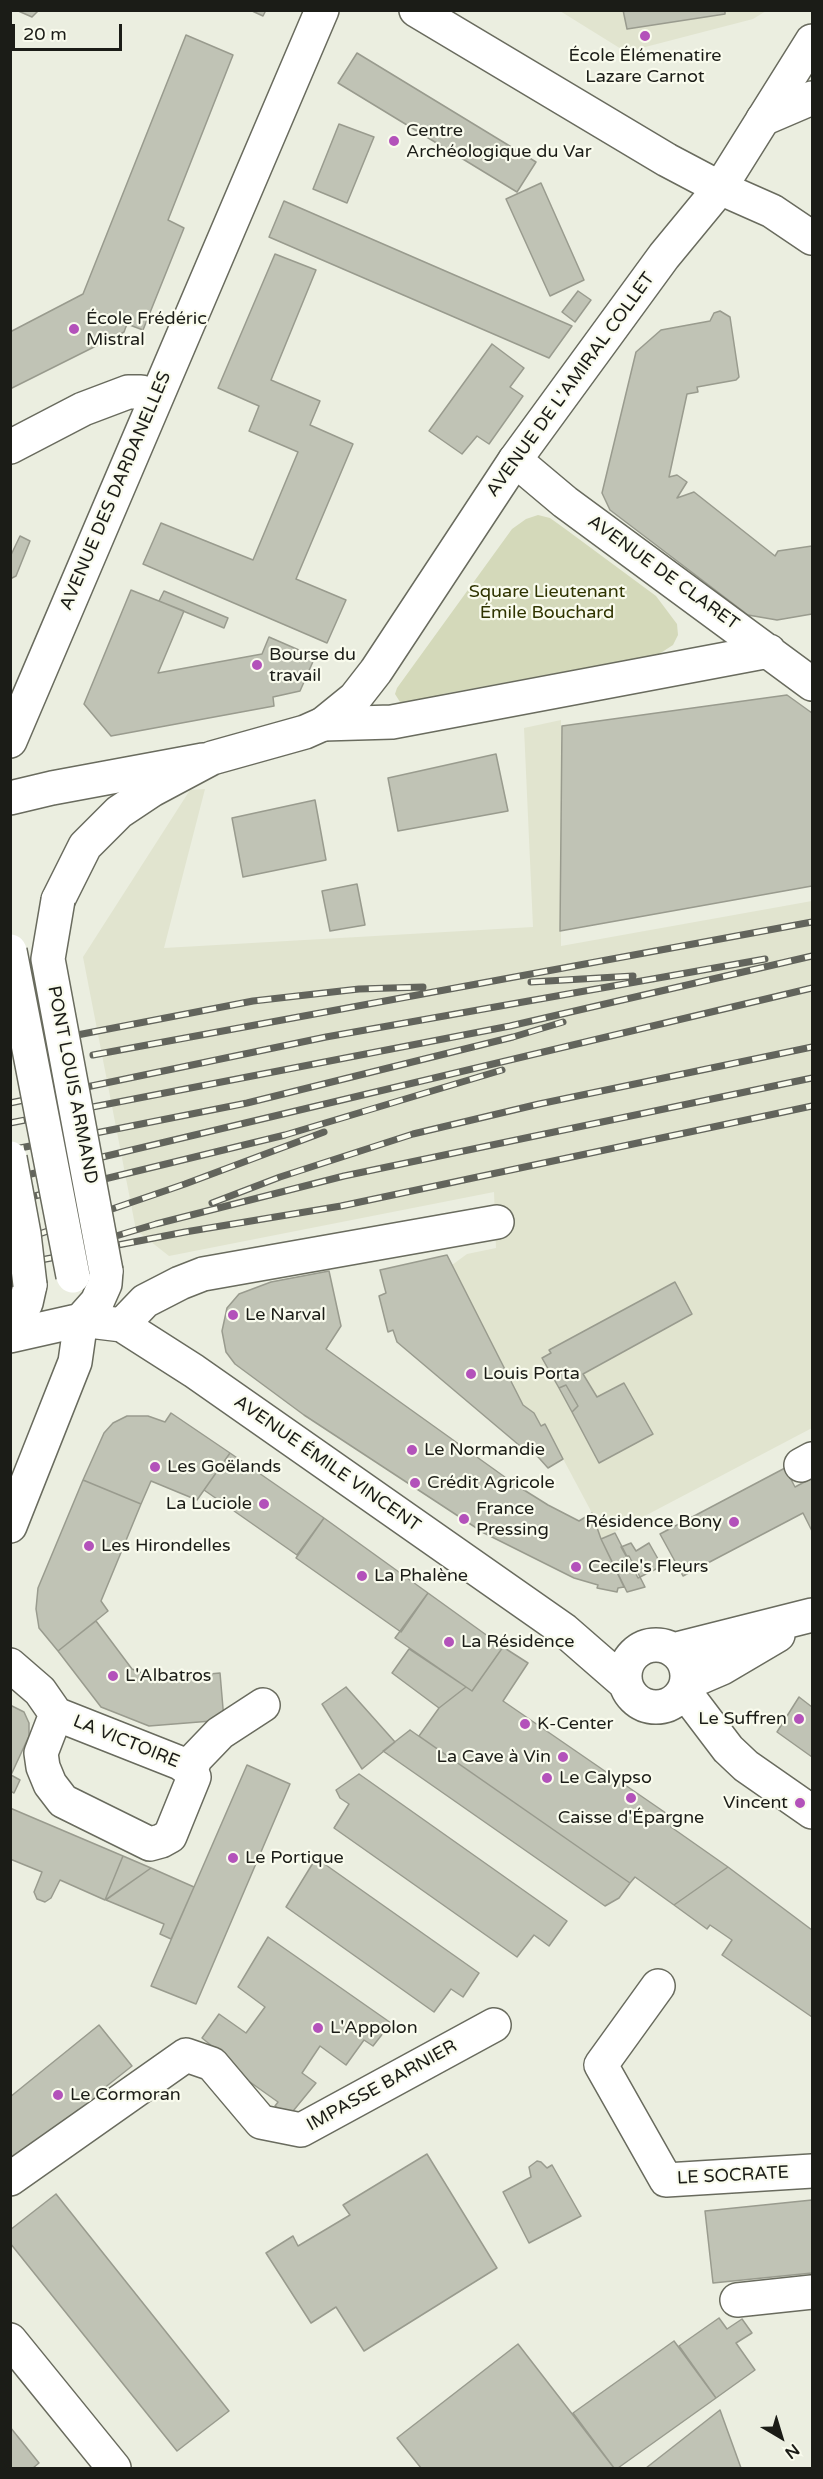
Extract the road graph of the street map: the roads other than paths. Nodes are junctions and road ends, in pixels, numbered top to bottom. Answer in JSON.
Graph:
{"nodes":[{"id":1,"x":322,"y":10,"type":"edge"},
{"id":2,"x":416,"y":10,"type":"edge"},
{"id":3,"x":813,"y":41,"type":"edge"},
{"id":4,"x":813,"y":98,"type":"edge"},
{"id":5,"x":763,"y":119,"type":"junction"},
{"id":6,"x":720,"y":188,"type":"junction"},
{"id":7,"x":813,"y":238,"type":"edge"},
{"id":8,"x":156,"y":396,"type":"junction"},
{"id":9,"x":10,"y":447,"type":"edge"},
{"id":10,"x":515,"y":460,"type":"junction"},
{"id":11,"x":769,"y":651,"type":"junction"},
{"id":12,"x":813,"y":684,"type":"edge"},
{"id":13,"x":323,"y":724,"type":"junction"},
{"id":14,"x":10,"y":741,"type":"edge"},
{"id":15,"x":212,"y":758,"type":"junction"},
{"id":16,"x":10,"y":798,"type":"edge"},
{"id":17,"x":10,"y":951,"type":"edge"},
{"id":18,"x":10,"y":1158,"type":"edge"},
{"id":19,"x":497,"y":1222,"type":"dead end"},
{"id":20,"x":10,"y":1319,"type":"edge"},
{"id":21,"x":81,"y":1320,"type":"junction"},
{"id":22,"x":122,"y":1325,"type":"junction"},
{"id":23,"x":10,"y":1336,"type":"edge"},
{"id":24,"x":10,"y":1526,"type":"edge"},
{"id":25,"x":813,"y":1615,"type":"edge"},
{"id":26,"x":564,"y":1630,"type":"junction"},
{"id":27,"x":659,"y":1649,"type":"junction"},
{"id":28,"x":10,"y":1665,"type":"edge"},
{"id":29,"x":626,"y":1684,"type":"junction"},
{"id":30,"x":685,"y":1687,"type":"junction"},
{"id":31,"x":263,"y":1705,"type":"dead end"},
{"id":32,"x":652,"y":1707,"type":"junction"},
{"id":33,"x":56,"y":1714,"type":"junction"},
{"id":34,"x":728,"y":1749,"type":"junction"},
{"id":35,"x":192,"y":1771,"type":"junction"},
{"id":36,"x":813,"y":1812,"type":"edge"},
{"id":37,"x":658,"y":1986,"type":"dead end"},
{"id":38,"x":495,"y":2025,"type":"dead end"},
{"id":39,"x":813,"y":2171,"type":"edge"},
{"id":40,"x":10,"y":2179,"type":"edge"},
{"id":41,"x":813,"y":2292,"type":"edge"},
{"id":42,"x":737,"y":2300,"type":"dead end"},
{"id":43,"x":10,"y":2340,"type":"edge"},
{"id":44,"x":114,"y":2469,"type":"edge"}],
"edges":[{"from":1,"to":8,"type":"street","name":"AVENUE DES DARDANELLES"},
{"from":2,"to":6,"type":"street"},
{"from":3,"to":5,"type":"street","name":"AVENUE DE L'AMIRAL COLLET"},
{"from":4,"to":5,"type":"street"},
{"from":5,"to":6,"type":"street","name":"AVENUE DE L'AMIRAL COLLET"},
{"from":6,"to":7,"type":"street"},
{"from":6,"to":10,"type":"street","name":"AVENUE DE L'AMIRAL COLLET"},
{"from":8,"to":9,"type":"street"},
{"from":8,"to":14,"type":"street","name":"AVENUE DES DARDANELLES"},
{"from":10,"to":11,"type":"street","name":"AVENUE DE CLARET"},
{"from":10,"to":13,"type":"street","name":"AVENUE DE L'AMIRAL COLLET"},
{"from":11,"to":12,"type":"street","name":"AVENUE DE CLARET"},
{"from":11,"to":13,"type":"street"},
{"from":13,"to":15,"type":"street"},
{"from":15,"to":16,"type":"street"},
{"from":15,"to":21,"type":"street","name":"PONT LOUIS ARMAND","bridge":true},
{"from":17,"to":21,"type":"street","name":"PONT LOUIS ARMAND","bridge":true},
{"from":18,"to":20,"type":"street","bridge":true},
{"from":19,"to":22,"type":"street"},
{"from":21,"to":22,"type":"street","name":"AVENUE ÉMILE VINCENT"},
{"from":21,"to":23,"type":"street","name":"AVENUE ÉMILE VINCENT"},
{"from":21,"to":24,"type":"street"},
{"from":22,"to":26,"type":"street","name":"AVENUE ÉMILE VINCENT"},
{"from":25,"to":27,"type":"street"},
{"from":25,"to":30,"type":"street"},
{"from":26,"to":27,"type":"street","name":"AVENUE ÉMILE VINCENT"},
{"from":26,"to":29,"type":"street","name":"AVENUE ÉMILE VINCENT"},
{"from":27,"to":29,"type":"street"},
{"from":27,"to":30,"type":"street"},
{"from":28,"to":33,"type":"street"},
{"from":29,"to":32,"type":"street"},
{"from":30,"to":32,"type":"street"},
{"from":30,"to":34,"type":"street"},
{"from":31,"to":35,"type":"street","name":"LA VICTOIRE"},
{"from":32,"to":34,"type":"street"},
{"from":33,"to":35,"type":"street","name":"LA VICTOIRE"},
{"from":33,"to":35,"type":"street","name":"LA VICTOIRE"},
{"from":34,"to":36,"type":"street"},
{"from":37,"to":39,"type":"street","name":"LE SOCRATE"},
{"from":38,"to":40,"type":"street","name":"IMPASSE BARNIER"},
{"from":41,"to":42,"type":"street"},
{"from":43,"to":44,"type":"street"}]}
